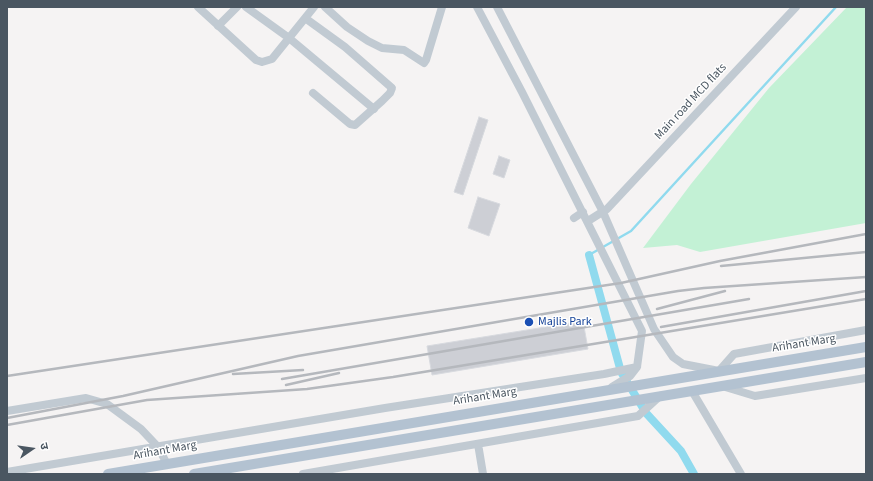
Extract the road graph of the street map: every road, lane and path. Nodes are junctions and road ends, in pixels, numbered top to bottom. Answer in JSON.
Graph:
{"nodes":[{"id":1,"x":198,"y":7,"type":"edge"},
{"id":2,"x":237,"y":7,"type":"edge"},
{"id":3,"x":246,"y":7,"type":"edge"},
{"id":4,"x":314,"y":7,"type":"edge"},
{"id":5,"x":325,"y":7,"type":"edge"},
{"id":6,"x":442,"y":7,"type":"edge"},
{"id":7,"x":477,"y":7,"type":"edge"},
{"id":8,"x":497,"y":7,"type":"edge"},
{"id":9,"x":796,"y":7,"type":"edge"},
{"id":10,"x":305,"y":18,"type":"junction"},
{"id":11,"x":218,"y":26,"type":"junction"},
{"id":12,"x":289,"y":38,"type":"junction"},
{"id":13,"x":313,"y":93,"type":"dead end"},
{"id":14,"x":374,"y":109,"type":"junction"},
{"id":15,"x":583,"y":212,"type":"junction"},
{"id":16,"x":603,"y":212,"type":"junction"},
{"id":17,"x":574,"y":218,"type":"dead end"},
{"id":18,"x":588,"y":221,"type":"junction"},
{"id":19,"x":866,"y":330,"type":"edge"},
{"id":20,"x":866,"y":347,"type":"edge"},
{"id":21,"x":866,"y":362,"type":"edge"},
{"id":22,"x":633,"y":368,"type":"junction"},
{"id":23,"x":719,"y":371,"type":"junction"},
{"id":24,"x":866,"y":378,"type":"edge"},
{"id":25,"x":721,"y":386,"type":"junction"},
{"id":26,"x":611,"y":389,"type":"junction"},
{"id":27,"x":692,"y":391,"type":"junction"},
{"id":28,"x":658,"y":397,"type":"junction"},
{"id":29,"x":7,"y":411,"type":"edge"},
{"id":30,"x":352,"y":433,"type":"junction"},
{"id":31,"x":478,"y":444,"type":"junction"},
{"id":32,"x":355,"y":446,"type":"junction"},
{"id":33,"x":158,"y":447,"type":"junction"},
{"id":34,"x":167,"y":464,"type":"junction"},
{"id":35,"x":7,"y":472,"type":"edge"},
{"id":36,"x":108,"y":474,"type":"edge"},
{"id":37,"x":194,"y":474,"type":"edge"},
{"id":38,"x":303,"y":474,"type":"edge"},
{"id":39,"x":484,"y":474,"type":"edge"},
{"id":40,"x":741,"y":474,"type":"edge"}],
"edges":[{"from":1,"to":11,"type":"street"},
{"from":2,"to":11,"type":"street"},
{"from":3,"to":12,"type":"street"},
{"from":4,"to":10,"type":"street"},
{"from":5,"to":6,"type":"street"},
{"from":7,"to":15,"type":"street"},
{"from":8,"to":16,"type":"street"},
{"from":9,"to":16,"type":"street","name":"Main road MCD flats"},
{"from":10,"to":12,"type":"street"},
{"from":10,"to":14,"type":"street"},
{"from":11,"to":12,"type":"street"},
{"from":12,"to":14,"type":"street"},
{"from":13,"to":14,"type":"street"},
{"from":15,"to":17,"type":"street"},
{"from":15,"to":18,"type":"street"},
{"from":16,"to":18,"type":"street","name":"Main road MCD flats"},
{"from":16,"to":23,"type":"street"},
{"from":18,"to":22,"type":"street"},
{"from":19,"to":23,"type":"street"},
{"from":20,"to":23,"type":"main road","name":"Arihant Marg"},
{"from":21,"to":25,"type":"main road"},
{"from":22,"to":26,"type":"street"},
{"from":22,"to":33,"type":"street"},
{"from":23,"to":26,"type":"main road","name":"Arihant Marg"},
{"from":24,"to":25,"type":"street"},
{"from":25,"to":27,"type":"main road"},
{"from":26,"to":30,"type":"main road","name":"Arihant Marg"},
{"from":27,"to":28,"type":"main road"},
{"from":27,"to":40,"type":"street"},
{"from":28,"to":31,"type":"street"},
{"from":28,"to":32,"type":"main road"},
{"from":29,"to":33,"type":"street"},
{"from":30,"to":32,"type":"main road"},
{"from":30,"to":34,"type":"main road","name":"Arihant Marg"},
{"from":31,"to":38,"type":"street"},
{"from":31,"to":39,"type":"street"},
{"from":32,"to":37,"type":"main road"},
{"from":33,"to":34,"type":"street"},
{"from":33,"to":35,"type":"street"},
{"from":34,"to":36,"type":"main road","name":"Arihant Marg"}]}
